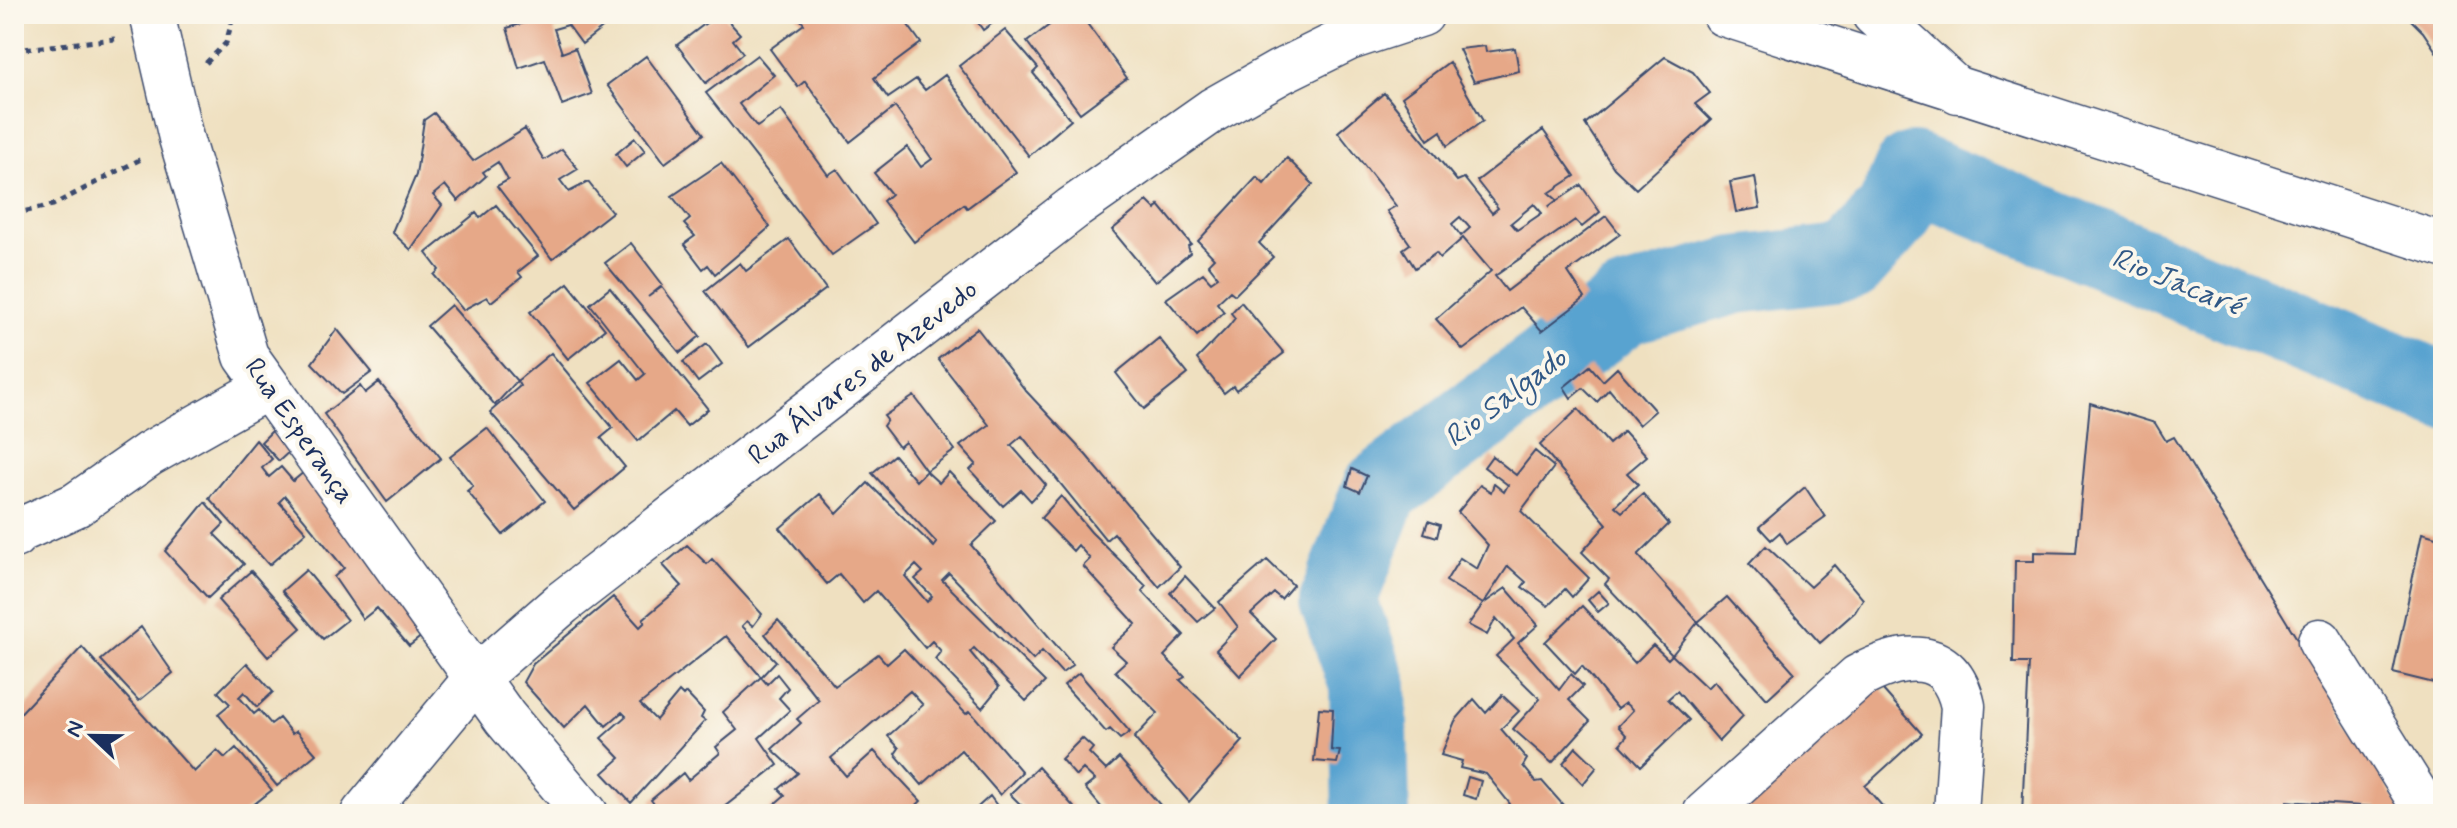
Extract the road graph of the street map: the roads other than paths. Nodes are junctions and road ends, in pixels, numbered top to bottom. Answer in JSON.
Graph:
{"nodes":[{"id":1,"x":1422,"y":14,"type":"edge"},
{"id":2,"x":1724,"y":14,"type":"edge"},
{"id":3,"x":1874,"y":14,"type":"edge"},
{"id":4,"x":154,"y":24,"type":"edge"},
{"id":5,"x":1945,"y":87,"type":"junction"},
{"id":6,"x":2443,"y":245,"type":"edge"},
{"id":7,"x":266,"y":388,"type":"junction"},
{"id":8,"x":15,"y":532,"type":"edge"},
{"id":9,"x":2320,"y":641,"type":"dead end"},
{"id":10,"x":477,"y":677,"type":"junction"},
{"id":11,"x":363,"y":814,"type":"edge"},
{"id":12,"x":586,"y":814,"type":"edge"},
{"id":13,"x":1705,"y":814,"type":"edge"},
{"id":14,"x":1956,"y":814,"type":"edge"},
{"id":15,"x":2428,"y":814,"type":"edge"}],
"edges":[{"from":1,"to":10,"type":"main road","name":"Rua Álvares de Azevedo"},
{"from":2,"to":5,"type":"main road"},
{"from":3,"to":5,"type":"main road"},
{"from":4,"to":7,"type":"main road","name":"Rua Esperança"},
{"from":5,"to":6,"type":"main road"},
{"from":7,"to":8,"type":"main road"},
{"from":7,"to":10,"type":"main road","name":"Rua Esperança"},
{"from":9,"to":15,"type":"main road"},
{"from":10,"to":11,"type":"main road","name":"Rua Álvares de Azevedo"},
{"from":10,"to":12,"type":"main road","name":"Rua Esperança"},
{"from":13,"to":14,"type":"main road"}]}
